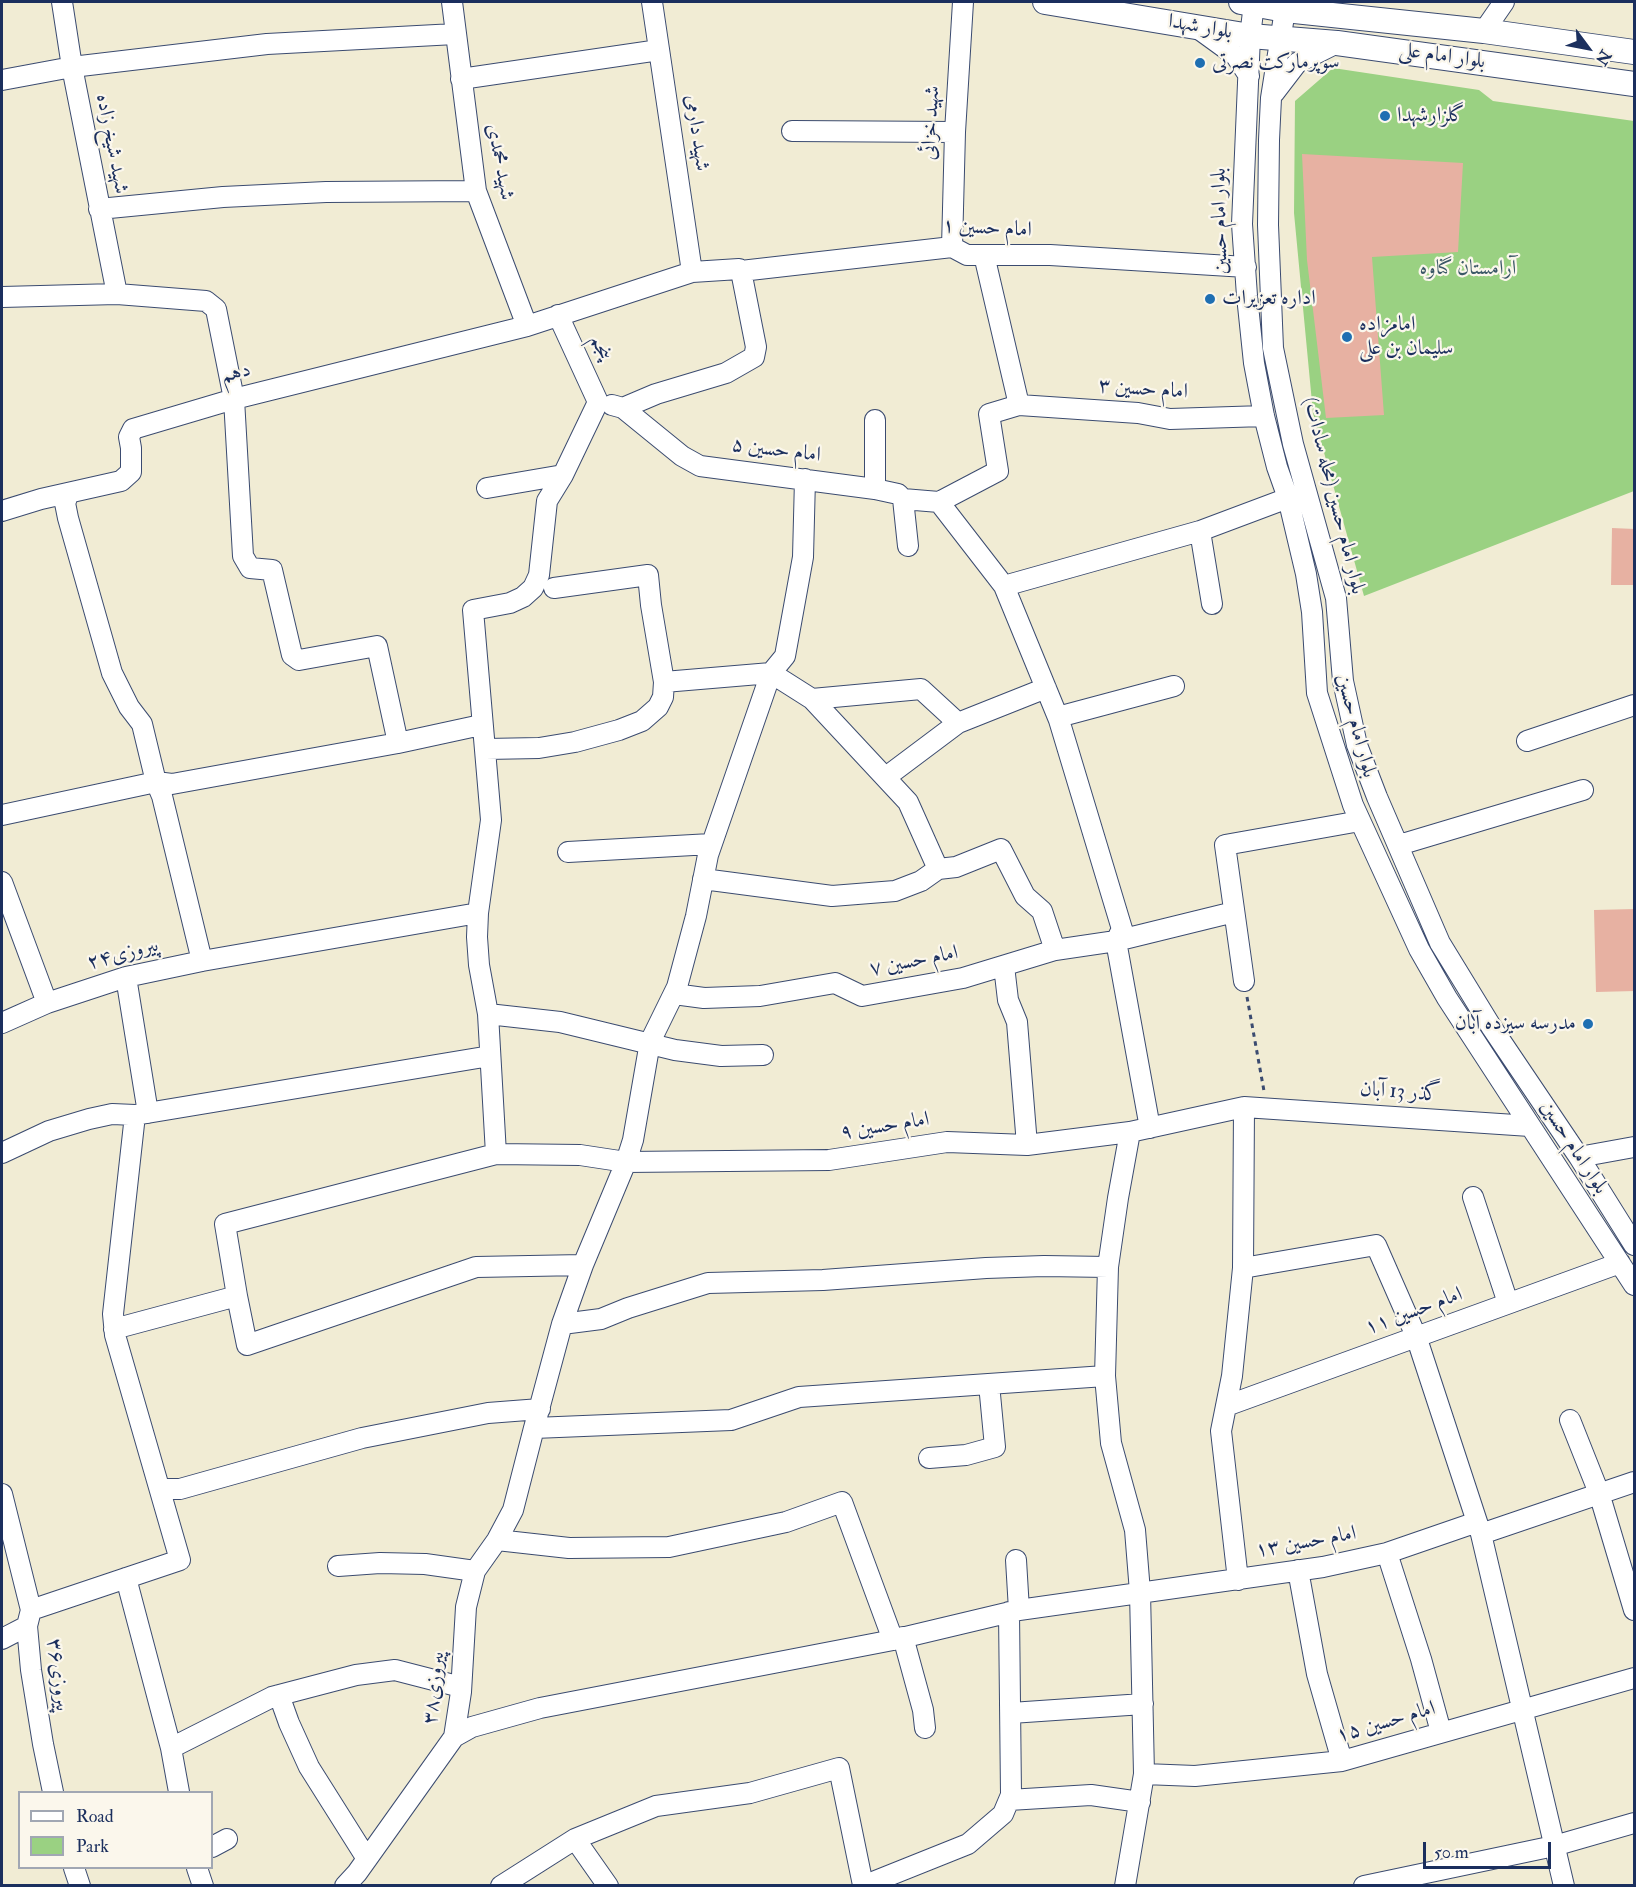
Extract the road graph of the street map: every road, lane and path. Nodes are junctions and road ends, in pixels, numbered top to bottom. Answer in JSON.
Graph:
{"nodes":[{"id":1,"x":58,"y":2,"type":"edge"},
{"id":2,"x":452,"y":2,"type":"edge"},
{"id":3,"x":652,"y":2,"type":"edge"},
{"id":4,"x":963,"y":2,"type":"edge"},
{"id":5,"x":1045,"y":2,"type":"edge"},
{"id":6,"x":1504,"y":2,"type":"edge"},
{"id":7,"x":1248,"y":3,"type":"edge"},
{"id":8,"x":1089,"y":5,"type":"edge"},
{"id":9,"x":1288,"y":6,"type":"edge"},
{"id":10,"x":1196,"y":27,"type":"junction"},
{"id":11,"x":1484,"y":31,"type":"junction"},
{"id":12,"x":455,"y":34,"type":"junction"},
{"id":13,"x":1250,"y":36,"type":"junction"},
{"id":14,"x":1281,"y":39,"type":"junction"},
{"id":15,"x":1337,"y":43,"type":"junction"},
{"id":16,"x":659,"y":50,"type":"junction"},
{"id":17,"x":1635,"y":52,"type":"edge"},
{"id":18,"x":72,"y":67,"type":"junction"},
{"id":19,"x":1249,"y":76,"type":"junction"},
{"id":20,"x":461,"y":79,"type":"junction"},
{"id":21,"x":2,"y":80,"type":"edge"},
{"id":22,"x":1635,"y":84,"type":"edge"},
{"id":23,"x":1271,"y":98,"type":"junction"},
{"id":24,"x":792,"y":131,"type":"dead end"},
{"id":25,"x":955,"y":132,"type":"junction"},
{"id":26,"x":476,"y":191,"type":"junction"},
{"id":27,"x":99,"y":208,"type":"junction"},
{"id":28,"x":952,"y":247,"type":"junction"},
{"id":29,"x":984,"y":255,"type":"junction"},
{"id":30,"x":1246,"y":267,"type":"junction"},
{"id":31,"x":692,"y":272,"type":"junction"},
{"id":32,"x":741,"y":272,"type":"junction"},
{"id":33,"x":117,"y":294,"type":"junction"},
{"id":34,"x":2,"y":297,"type":"edge"},
{"id":35,"x":558,"y":315,"type":"junction"},
{"id":36,"x":527,"y":326,"type":"junction"},
{"id":37,"x":234,"y":399,"type":"junction"},
{"id":38,"x":598,"y":402,"type":"junction"},
{"id":39,"x":1019,"y":405,"type":"junction"},
{"id":40,"x":623,"y":408,"type":"junction"},
{"id":41,"x":1264,"y":416,"type":"junction"},
{"id":42,"x":875,"y":420,"type":"dead end"},
{"id":43,"x":563,"y":475,"type":"junction"},
{"id":44,"x":805,"y":479,"type":"junction"},
{"id":45,"x":487,"y":488,"type":"dead end"},
{"id":46,"x":875,"y":489,"type":"junction"},
{"id":47,"x":69,"y":493,"type":"junction"},
{"id":48,"x":1288,"y":498,"type":"junction"},
{"id":49,"x":903,"y":499,"type":"junction"},
{"id":50,"x":939,"y":502,"type":"junction"},
{"id":51,"x":2,"y":511,"type":"edge"},
{"id":52,"x":1200,"y":531,"type":"junction"},
{"id":53,"x":908,"y":546,"type":"dead end"},
{"id":54,"x":1004,"y":586,"type":"junction"},
{"id":55,"x":554,"y":588,"type":"dead end"},
{"id":56,"x":1212,"y":604,"type":"dead end"},
{"id":57,"x":771,"y":673,"type":"junction"},
{"id":58,"x":664,"y":682,"type":"junction"},
{"id":59,"x":1174,"y":686,"type":"dead end"},
{"id":60,"x":1046,"y":688,"type":"junction"},
{"id":61,"x":813,"y":699,"type":"junction"},
{"id":62,"x":1635,"y":705,"type":"edge"},
{"id":63,"x":1058,"y":717,"type":"junction"},
{"id":64,"x":958,"y":723,"type":"junction"},
{"id":65,"x":481,"y":725,"type":"junction"},
{"id":66,"x":1527,"y":741,"type":"dead end"},
{"id":67,"x":398,"y":743,"type":"junction"},
{"id":68,"x":486,"y":749,"type":"junction"},
{"id":69,"x":886,"y":777,"type":"junction"},
{"id":70,"x":156,"y":782,"type":"junction"},
{"id":71,"x":1583,"y":790,"type":"dead end"},
{"id":72,"x":2,"y":815,"type":"edge"},
{"id":73,"x":1360,"y":821,"type":"junction"},
{"id":74,"x":711,"y":844,"type":"junction"},
{"id":75,"x":1399,"y":845,"type":"junction"},
{"id":76,"x":568,"y":852,"type":"dead end"},
{"id":77,"x":938,"y":868,"type":"junction"},
{"id":78,"x":703,"y":879,"type":"junction"},
{"id":79,"x":2,"y":882,"type":"edge"},
{"id":80,"x":1234,"y":912,"type":"junction"},
{"id":81,"x":478,"y":913,"type":"junction"},
{"id":82,"x":1116,"y":941,"type":"junction"},
{"id":83,"x":1055,"y":950,"type":"junction"},
{"id":84,"x":202,"y":961,"type":"junction"},
{"id":85,"x":1004,"y":966,"type":"junction"},
{"id":86,"x":126,"y":977,"type":"junction"},
{"id":87,"x":1244,"y":981,"type":"joint"},
{"id":88,"x":674,"y":994,"type":"junction"},
{"id":89,"x":47,"y":1003,"type":"junction"},
{"id":90,"x":488,"y":1014,"type":"junction"},
{"id":91,"x":2,"y":1023,"type":"edge"},
{"id":92,"x":650,"y":1042,"type":"junction"},
{"id":93,"x":763,"y":1054,"type":"dead end"},
{"id":94,"x":490,"y":1056,"type":"junction"},
{"id":95,"x":1244,"y":1107,"type":"junction"},
{"id":96,"x":1267,"y":1107,"type":"junction"},
{"id":97,"x":141,"y":1114,"type":"junction"},
{"id":98,"x":1530,"y":1126,"type":"junction"},
{"id":99,"x":1150,"y":1128,"type":"junction"},
{"id":100,"x":1130,"y":1132,"type":"junction"},
{"id":101,"x":1027,"y":1145,"type":"junction"},
{"id":102,"x":1635,"y":1147,"type":"edge"},
{"id":103,"x":2,"y":1153,"type":"edge"},
{"id":104,"x":496,"y":1154,"type":"junction"},
{"id":105,"x":1579,"y":1157,"type":"junction"},
{"id":106,"x":626,"y":1162,"type":"junction"},
{"id":107,"x":1473,"y":1197,"type":"dead end"},
{"id":108,"x":1635,"y":1245,"type":"edge"},
{"id":109,"x":1620,"y":1263,"type":"junction"},
{"id":110,"x":582,"y":1265,"type":"junction"},
{"id":111,"x":1108,"y":1267,"type":"junction"},
{"id":112,"x":1243,"y":1268,"type":"junction"},
{"id":113,"x":1635,"y":1285,"type":"edge"},
{"id":114,"x":237,"y":1296,"type":"junction"},
{"id":115,"x":1508,"y":1303,"type":"junction"},
{"id":116,"x":562,"y":1324,"type":"junction"},
{"id":117,"x":114,"y":1329,"type":"junction"},
{"id":118,"x":1416,"y":1336,"type":"junction"},
{"id":119,"x":1105,"y":1376,"type":"junction"},
{"id":120,"x":989,"y":1384,"type":"junction"},
{"id":121,"x":1226,"y":1406,"type":"junction"},
{"id":122,"x":540,"y":1409,"type":"junction"},
{"id":123,"x":1570,"y":1420,"type":"dead end"},
{"id":124,"x":534,"y":1428,"type":"junction"},
{"id":125,"x":929,"y":1458,"type":"dead end"},
{"id":126,"x":1635,"y":1482,"type":"edge"},
{"id":127,"x":160,"y":1489,"type":"junction"},
{"id":128,"x":1599,"y":1493,"type":"junction"},
{"id":129,"x":2,"y":1494,"type":"edge"},
{"id":130,"x":1479,"y":1528,"type":"junction"},
{"id":131,"x":497,"y":1539,"type":"junction"},
{"id":132,"x":1387,"y":1553,"type":"junction"},
{"id":133,"x":1016,"y":1560,"type":"dead end"},
{"id":134,"x":338,"y":1566,"type":"dead end"},
{"id":135,"x":1298,"y":1570,"type":"junction"},
{"id":136,"x":475,"y":1571,"type":"junction"},
{"id":137,"x":126,"y":1578,"type":"junction"},
{"id":138,"x":1238,"y":1580,"type":"junction"},
{"id":139,"x":1140,"y":1592,"type":"junction"},
{"id":140,"x":1635,"y":1610,"type":"edge"},
{"id":141,"x":1014,"y":1611,"type":"junction"},
{"id":142,"x":29,"y":1618,"type":"junction"},
{"id":143,"x":2,"y":1639,"type":"edge"},
{"id":144,"x":898,"y":1639,"type":"junction"},
{"id":145,"x":1635,"y":1678,"type":"edge"},
{"id":146,"x":461,"y":1687,"type":"junction"},
{"id":147,"x":279,"y":1695,"type":"junction"},
{"id":148,"x":1143,"y":1704,"type":"junction"},
{"id":149,"x":1523,"y":1712,"type":"junction"},
{"id":150,"x":1011,"y":1713,"type":"junction"},
{"id":151,"x":925,"y":1728,"type":"dead end"},
{"id":152,"x":1441,"y":1732,"type":"junction"},
{"id":153,"x":454,"y":1737,"type":"junction"},
{"id":154,"x":171,"y":1748,"type":"junction"},
{"id":155,"x":1342,"y":1761,"type":"junction"},
{"id":156,"x":1144,"y":1774,"type":"junction"},
{"id":157,"x":53,"y":1791,"type":"edge"},
{"id":158,"x":179,"y":1791,"type":"edge"},
{"id":159,"x":1009,"y":1800,"type":"junction"},
{"id":160,"x":1140,"y":1802,"type":"junction"},
{"id":161,"x":1635,"y":1823,"type":"edge"},
{"id":162,"x":575,"y":1839,"type":"junction"},
{"id":163,"x":1554,"y":1846,"type":"junction"},
{"id":164,"x":74,"y":1869,"type":"edge"},
{"id":165,"x":197,"y":1869,"type":"edge"},
{"id":166,"x":359,"y":1876,"type":"edge"},
{"id":167,"x":863,"y":1885,"type":"edge"},
{"id":168,"x":80,"y":1886,"type":"edge"},
{"id":169,"x":203,"y":1886,"type":"edge"},
{"id":170,"x":501,"y":1886,"type":"edge"},
{"id":171,"x":608,"y":1886,"type":"edge"},
{"id":172,"x":1125,"y":1886,"type":"edge"},
{"id":173,"x":1364,"y":1886,"type":"edge"},
{"id":174,"x":1564,"y":1886,"type":"edge"}],
"edges":[{"from":1,"to":18,"type":"street","name":"شهید شیخ زاده"},
{"from":2,"to":12,"type":"street","name":"شهید محمدی"},
{"from":3,"to":16,"type":"street","name":"شهید دارمی"},
{"from":4,"to":25,"type":"street","name":"شهید خزائی"},
{"from":5,"to":8,"type":"main road","name":"بلوار شهدا"},
{"from":6,"to":11,"type":"street"},
{"from":7,"to":9,"type":"main road","name":"بلوار شهدا"},
{"from":7,"to":13,"type":"street","name":"بلوار امام حسین"},
{"from":8,"to":10,"type":"main road","name":"بلوار شهدا"},
{"from":9,"to":11,"type":"main road","name":"بلوار امام علی"},
{"from":9,"to":14,"type":"street","name":"بلوار امام حسین (محله سادات)"},
{"from":10,"to":13,"type":"main road","name":"بلوار شهدا"},
{"from":10,"to":19,"type":"street"},
{"from":11,"to":17,"type":"main road","name":"بلوار امام علی"},
{"from":12,"to":18,"type":"street"},
{"from":12,"to":20,"type":"street","name":"شهید محمدی"},
{"from":13,"to":14,"type":"main road","name":"بلوار امام علی"},
{"from":13,"to":19,"type":"street","name":"بلوار امام حسین"},
{"from":14,"to":15,"type":"main road","name":"بلوار امام علی"},
{"from":14,"to":23,"type":"street","name":"بلوار امام حسین (محله سادات)"},
{"from":15,"to":22,"type":"main road","name":"بلوار امام علی"},
{"from":15,"to":23,"type":"street"},
{"from":16,"to":20,"type":"street"},
{"from":16,"to":31,"type":"street","name":"شهید دارمی"},
{"from":18,"to":21,"type":"street"},
{"from":18,"to":27,"type":"street","name":"شهید شیخ زاده"},
{"from":19,"to":30,"type":"street","name":"بلوار امام حسین"},
{"from":20,"to":26,"type":"street","name":"شهید محمدی"},
{"from":23,"to":75,"type":"street","name":"بلوار امام حسین (محله سادات)"},
{"from":24,"to":25,"type":"street"},
{"from":25,"to":28,"type":"street","name":"شهید خزائی"},
{"from":26,"to":27,"type":"street"},
{"from":26,"to":36,"type":"street","name":"شهید محمدی"},
{"from":27,"to":33,"type":"street","name":"شهید شیخ زاده"},
{"from":28,"to":29,"type":"street","name":"امام حسین ۱"},
{"from":28,"to":32,"type":"street","name":"امام حسین ۱"},
{"from":29,"to":30,"type":"street","name":"امام حسین ۱"},
{"from":29,"to":39,"type":"street"},
{"from":30,"to":41,"type":"street","name":"بلوار امام حسین"},
{"from":31,"to":32,"type":"street","name":"امام حسین ۱"},
{"from":31,"to":35,"type":"street","name":"امام حسین ۱"},
{"from":32,"to":40,"type":"street"},
{"from":33,"to":34,"type":"street"},
{"from":33,"to":37,"type":"street"},
{"from":35,"to":36,"type":"street","name":"دهم"},
{"from":35,"to":38,"type":"street","name":"پنجم"},
{"from":36,"to":37,"type":"street","name":"دهم"},
{"from":37,"to":47,"type":"street","name":"دهم"},
{"from":37,"to":67,"type":"street"},
{"from":38,"to":40,"type":"street"},
{"from":38,"to":43,"type":"street"},
{"from":39,"to":41,"type":"street","name":"امام حسین ۳"},
{"from":39,"to":50,"type":"street"},
{"from":40,"to":44,"type":"street","name":"امام حسین ۵"},
{"from":41,"to":48,"type":"street","name":"بلوار امام حسین"},
{"from":42,"to":46,"type":"street"},
{"from":43,"to":45,"type":"street"},
{"from":43,"to":65,"type":"street"},
{"from":44,"to":46,"type":"street","name":"امام حسین ۵"},
{"from":44,"to":57,"type":"street","name":"پیروزی۳۸"},
{"from":46,"to":49,"type":"street","name":"امام حسین ۵"},
{"from":47,"to":51,"type":"street","name":"دهم"},
{"from":47,"to":70,"type":"street"},
{"from":48,"to":52,"type":"street"},
{"from":48,"to":73,"type":"street","name":"بلوار امام حسین"},
{"from":49,"to":50,"type":"street","name":"امام حسین ۵"},
{"from":49,"to":53,"type":"street"},
{"from":50,"to":54,"type":"street"},
{"from":52,"to":54,"type":"street"},
{"from":52,"to":56,"type":"street"},
{"from":54,"to":60,"type":"street"},
{"from":55,"to":58,"type":"street"},
{"from":57,"to":58,"type":"street"},
{"from":57,"to":61,"type":"street"},
{"from":57,"to":74,"type":"street","name":"پیروزی۳۸"},
{"from":58,"to":68,"type":"street"},
{"from":59,"to":63,"type":"street"},
{"from":60,"to":63,"type":"street"},
{"from":60,"to":64,"type":"street"},
{"from":61,"to":64,"type":"street"},
{"from":61,"to":69,"type":"street"},
{"from":62,"to":66,"type":"street"},
{"from":63,"to":82,"type":"street"},
{"from":64,"to":69,"type":"street"},
{"from":65,"to":67,"type":"street"},
{"from":65,"to":68,"type":"street"},
{"from":67,"to":70,"type":"street"},
{"from":68,"to":81,"type":"street"},
{"from":69,"to":77,"type":"street"},
{"from":70,"to":72,"type":"street"},
{"from":70,"to":84,"type":"street"},
{"from":71,"to":75,"type":"street"},
{"from":73,"to":80,"type":"street"},
{"from":73,"to":98,"type":"street","name":"بلوار امام حسین"},
{"from":74,"to":76,"type":"street"},
{"from":74,"to":78,"type":"street","name":"پیروزی۳۸"},
{"from":75,"to":105,"type":"street","name":"بلوار امام حسین (محله سادات)"},
{"from":77,"to":78,"type":"street"},
{"from":77,"to":83,"type":"street"},
{"from":78,"to":88,"type":"street","name":"پیروزی۳۸"},
{"from":79,"to":89,"type":"street"},
{"from":80,"to":82,"type":"street","name":"امام حسین ۷"},
{"from":80,"to":87,"type":"street"},
{"from":81,"to":84,"type":"street","name":"پیروزی۲۴"},
{"from":81,"to":90,"type":"street"},
{"from":82,"to":83,"type":"street","name":"امام حسین ۷"},
{"from":82,"to":99,"type":"street"},
{"from":83,"to":85,"type":"street","name":"امام حسین ۷"},
{"from":84,"to":86,"type":"street","name":"پیروزی۲۴"},
{"from":85,"to":88,"type":"street","name":"امام حسین ۷"},
{"from":85,"to":101,"type":"street"},
{"from":86,"to":89,"type":"street","name":"پیروزی۲۴"},
{"from":86,"to":97,"type":"street"},
{"from":87,"to":96,"type":"path"},
{"from":88,"to":92,"type":"street","name":"پیروزی۳۸"},
{"from":89,"to":91,"type":"street","name":"پیروزی۲۴"},
{"from":90,"to":92,"type":"street"},
{"from":90,"to":94,"type":"street"},
{"from":92,"to":93,"type":"street"},
{"from":92,"to":106,"type":"street","name":"پیروزی۳۸"},
{"from":94,"to":97,"type":"street"},
{"from":94,"to":104,"type":"street"},
{"from":95,"to":96,"type":"street","name":"گذر 13 آبان"},
{"from":95,"to":99,"type":"street","name":"امام حسین ۹"},
{"from":95,"to":112,"type":"street"},
{"from":96,"to":98,"type":"street","name":"گذر 13 آبان"},
{"from":97,"to":103,"type":"street"},
{"from":97,"to":117,"type":"street"},
{"from":98,"to":109,"type":"street","name":"بلوار امام حسین"},
{"from":99,"to":100,"type":"street","name":"امام حسین ۹"},
{"from":100,"to":101,"type":"street","name":"امام حسین ۹"},
{"from":100,"to":111,"type":"street"},
{"from":101,"to":106,"type":"street","name":"امام حسین ۹"},
{"from":102,"to":105,"type":"street"},
{"from":104,"to":106,"type":"street","name":"امام حسین ۹"},
{"from":104,"to":114,"type":"street","name":"امام حسین ۹"},
{"from":105,"to":108,"type":"street","name":"بلوار امام حسین (محله سادات)"},
{"from":106,"to":110,"type":"street","name":"پیروزی۳۸"},
{"from":107,"to":115,"type":"street"},
{"from":109,"to":113,"type":"street","name":"بلوار امام حسین"},
{"from":109,"to":115,"type":"street","name":"امام حسین ۱۱"},
{"from":110,"to":114,"type":"street"},
{"from":110,"to":116,"type":"street","name":"پیروزی۳۸"},
{"from":111,"to":116,"type":"street"},
{"from":111,"to":119,"type":"street"},
{"from":112,"to":118,"type":"street"},
{"from":112,"to":121,"type":"street"},
{"from":114,"to":117,"type":"street"},
{"from":115,"to":118,"type":"street","name":"امام حسین ۱۱"},
{"from":116,"to":122,"type":"street","name":"پیروزی۳۸"},
{"from":117,"to":127,"type":"street"},
{"from":118,"to":121,"type":"street","name":"امام حسین ۱۱"},
{"from":118,"to":130,"type":"street"},
{"from":119,"to":120,"type":"street"},
{"from":119,"to":139,"type":"street"},
{"from":120,"to":124,"type":"street"},
{"from":120,"to":125,"type":"street"},
{"from":121,"to":138,"type":"street"},
{"from":122,"to":124,"type":"street","name":"پیروزی۳۸"},
{"from":122,"to":127,"type":"street"},
{"from":123,"to":128,"type":"street"},
{"from":124,"to":131,"type":"street","name":"پیروزی۳۸"},
{"from":126,"to":128,"type":"street","name":"امام حسین ۱۳"},
{"from":127,"to":137,"type":"street"},
{"from":128,"to":130,"type":"street","name":"امام حسین ۱۳"},
{"from":128,"to":140,"type":"street"},
{"from":129,"to":142,"type":"street","name":"پیروزی۳۶"},
{"from":130,"to":132,"type":"street","name":"امام حسین ۱۳"},
{"from":130,"to":149,"type":"street"},
{"from":131,"to":136,"type":"street","name":"پیروزی۳۸"},
{"from":131,"to":144,"type":"street"},
{"from":132,"to":135,"type":"street","name":"امام حسین ۱۳"},
{"from":132,"to":152,"type":"street"},
{"from":133,"to":141,"type":"street"},
{"from":134,"to":136,"type":"street"},
{"from":135,"to":138,"type":"street","name":"امام حسین ۱۳"},
{"from":135,"to":155,"type":"street"},
{"from":136,"to":146,"type":"street","name":"پیروزی۳۸"},
{"from":137,"to":142,"type":"street"},
{"from":137,"to":154,"type":"street"},
{"from":138,"to":139,"type":"street","name":"امام حسین ۱۳"},
{"from":139,"to":141,"type":"street","name":"امام حسین ۱۳"},
{"from":139,"to":148,"type":"street"},
{"from":141,"to":144,"type":"street","name":"امام حسین ۱۳"},
{"from":141,"to":150,"type":"street"},
{"from":142,"to":143,"type":"street"},
{"from":142,"to":157,"type":"street","name":"پیروزی۳۶"},
{"from":144,"to":151,"type":"street"},
{"from":144,"to":153,"type":"street","name":"امام حسین ۱۳"},
{"from":145,"to":149,"type":"street","name":"امام حسین ۱۵"},
{"from":146,"to":147,"type":"street"},
{"from":146,"to":153,"type":"street","name":"پیروزی۳۸"},
{"from":147,"to":154,"type":"street"},
{"from":147,"to":166,"type":"street"},
{"from":148,"to":150,"type":"street"},
{"from":148,"to":156,"type":"street"},
{"from":149,"to":152,"type":"street","name":"امام حسین ۱۵"},
{"from":149,"to":163,"type":"street"},
{"from":150,"to":159,"type":"street"},
{"from":152,"to":155,"type":"street","name":"امام حسین ۱۵"},
{"from":153,"to":166,"type":"street","name":"پیروزی۳۸"},
{"from":154,"to":158,"type":"street"},
{"from":155,"to":156,"type":"street","name":"امام حسین ۱۵"},
{"from":156,"to":160,"type":"street"},
{"from":159,"to":160,"type":"street"},
{"from":159,"to":167,"type":"street"},
{"from":160,"to":172,"type":"street"},
{"from":161,"to":163,"type":"street"},
{"from":162,"to":167,"type":"street"},
{"from":162,"to":170,"type":"street"},
{"from":162,"to":171,"type":"street"},
{"from":163,"to":173,"type":"street"},
{"from":163,"to":174,"type":"street"},
{"from":164,"to":168,"type":"street"},
{"from":165,"to":169,"type":"street"}]}
